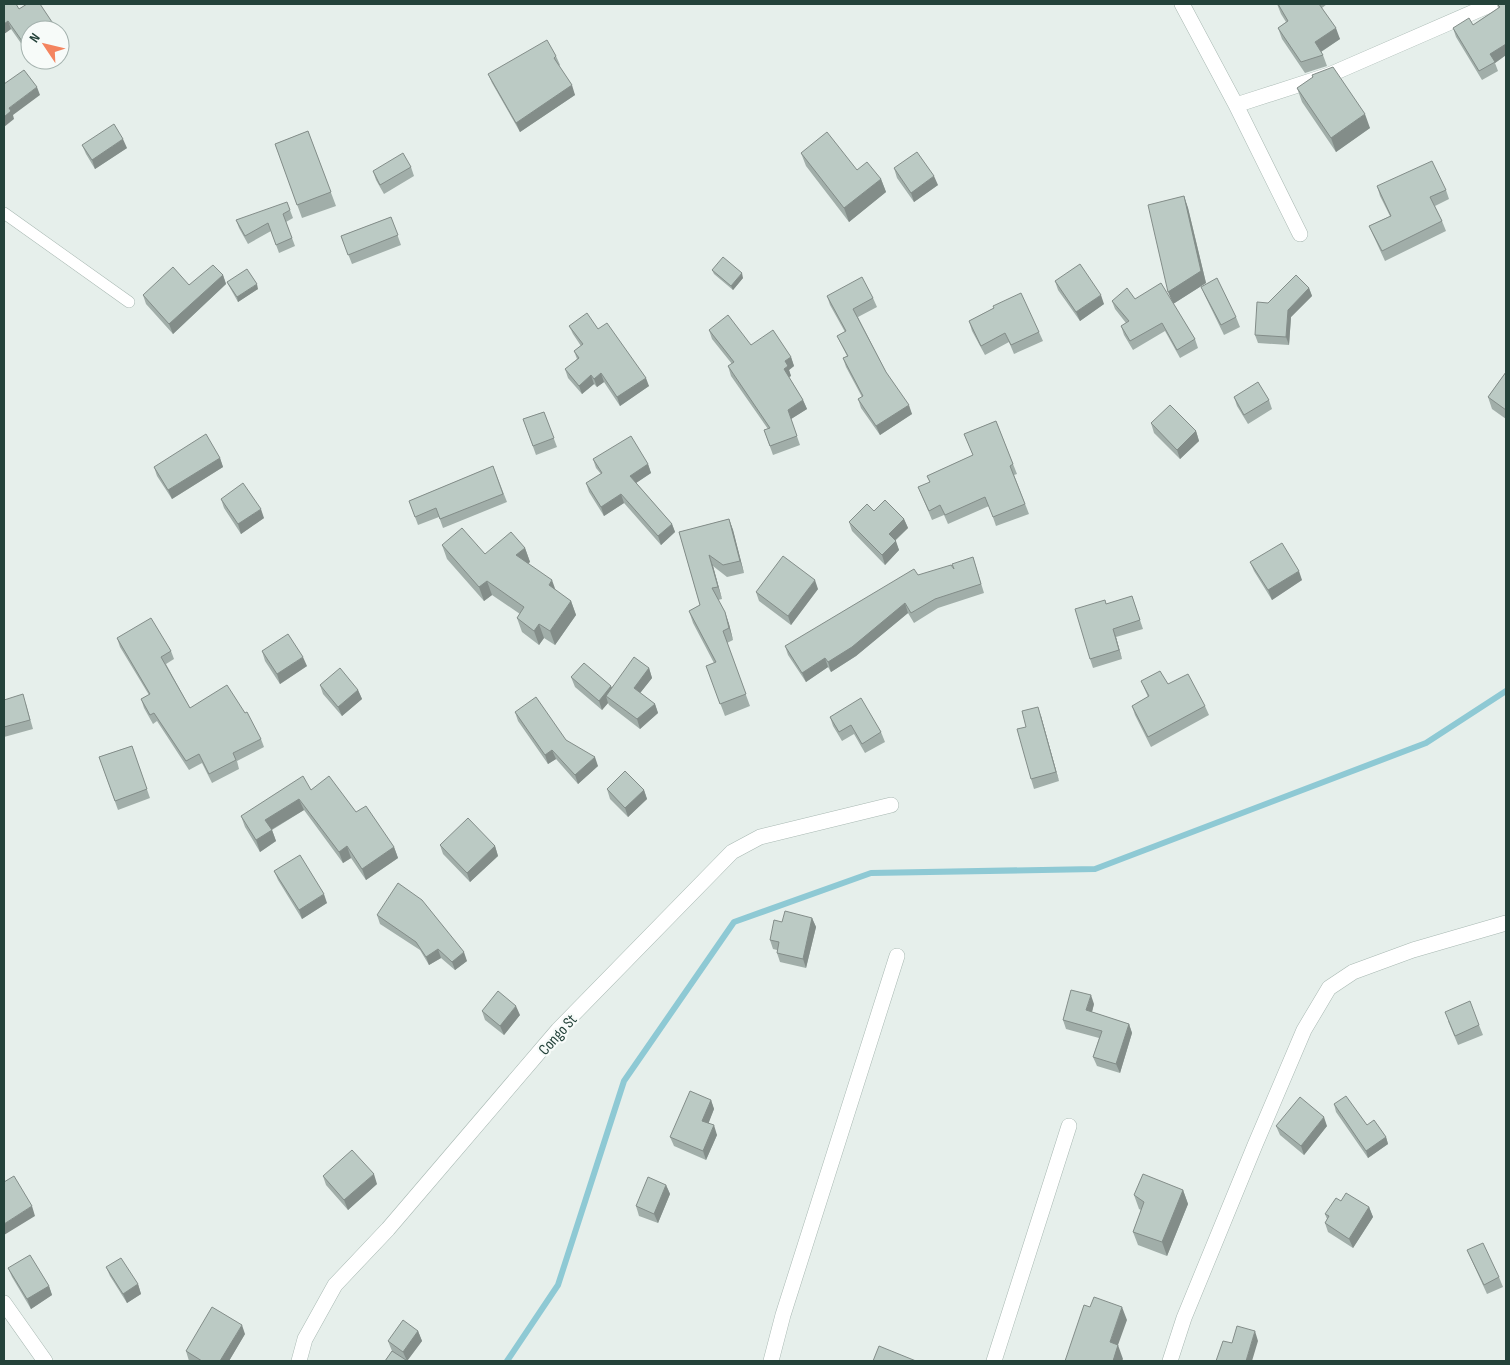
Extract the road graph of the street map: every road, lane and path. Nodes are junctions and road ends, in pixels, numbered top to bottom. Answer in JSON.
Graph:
{"nodes":[{"id":1,"x":1182,"y":4,"type":"edge"},
{"id":2,"x":1492,"y":4,"type":"edge"},
{"id":3,"x":1236,"y":105,"type":"junction"},
{"id":4,"x":4,"y":214,"type":"edge"},
{"id":5,"x":1300,"y":234,"type":"dead end"},
{"id":6,"x":129,"y":302,"type":"dead end"},
{"id":7,"x":891,"y":805,"type":"dead end"},
{"id":8,"x":1506,"y":923,"type":"edge"},
{"id":9,"x":897,"y":956,"type":"dead end"},
{"id":10,"x":1069,"y":1126,"type":"dead end"},
{"id":11,"x":4,"y":1302,"type":"edge"},
{"id":12,"x":44,"y":1361,"type":"edge"},
{"id":13,"x":299,"y":1361,"type":"edge"},
{"id":14,"x":770,"y":1361,"type":"edge"},
{"id":15,"x":994,"y":1361,"type":"edge"},
{"id":16,"x":1170,"y":1361,"type":"edge"}],
"edges":[{"from":1,"to":3,"type":"street"},
{"from":2,"to":3,"type":"street"},
{"from":3,"to":5,"type":"street"},
{"from":4,"to":6,"type":"lane"},
{"from":7,"to":13,"type":"street","name":"Congo St"},
{"from":8,"to":16,"type":"street"},
{"from":9,"to":14,"type":"street"},
{"from":10,"to":15,"type":"street"},
{"from":11,"to":12,"type":"street"}]}
